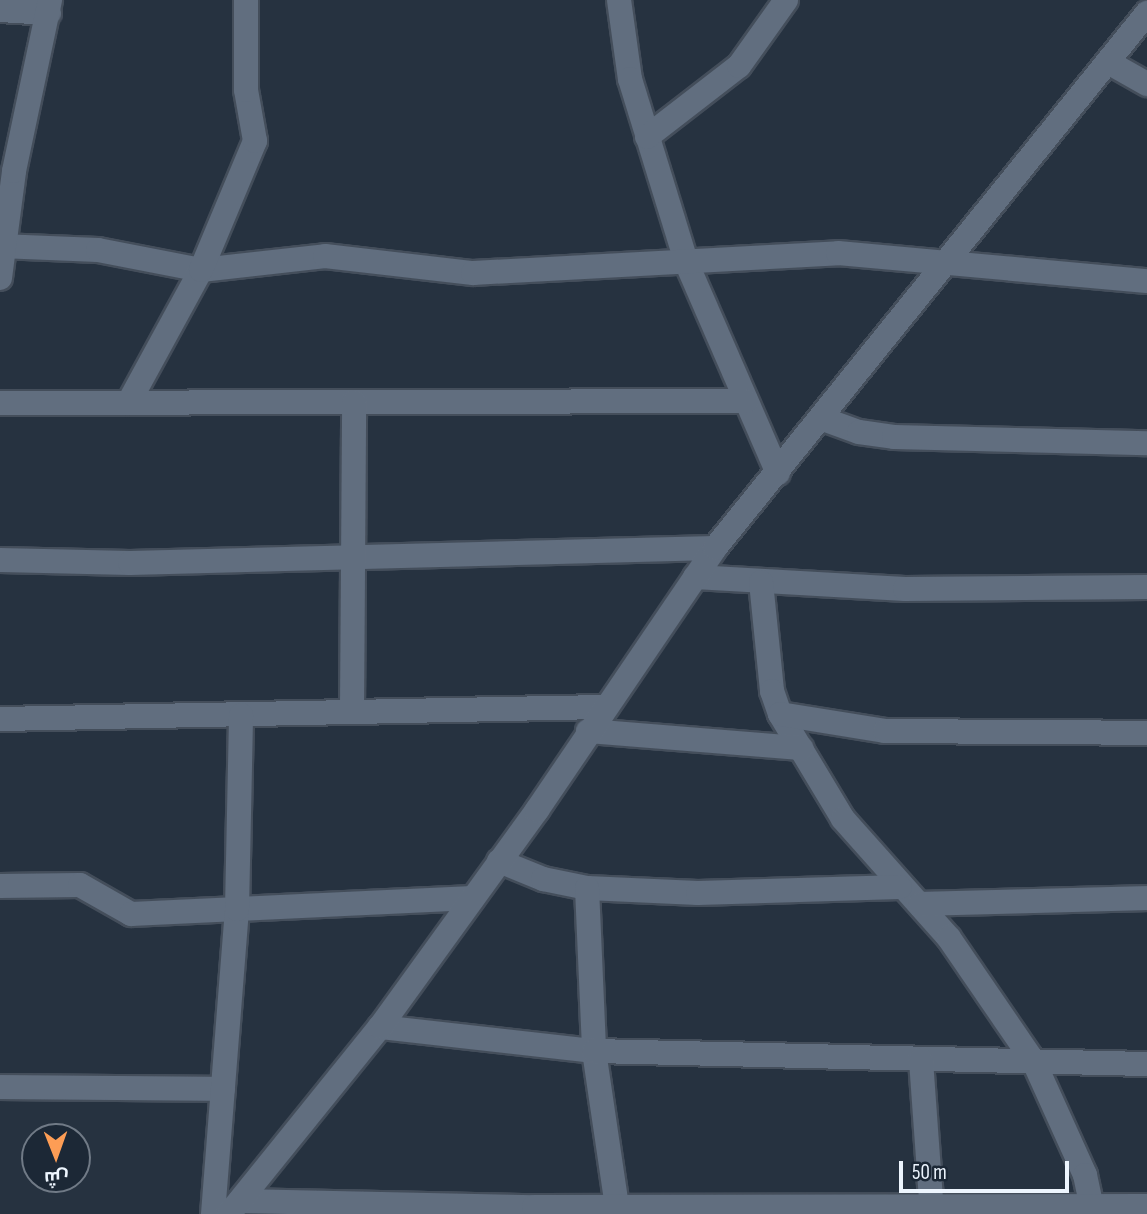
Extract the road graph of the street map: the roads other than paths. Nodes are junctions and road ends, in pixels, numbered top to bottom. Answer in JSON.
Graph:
{"nodes":[{"id":1,"x":246,"y":0,"type":"edge"},
{"id":2,"x":619,"y":0,"type":"edge"},
{"id":3,"x":786,"y":0,"type":"edge"},
{"id":4,"x":1134,"y":0,"type":"edge"},
{"id":5,"x":50,"y":6,"type":"edge"},
{"id":6,"x":1147,"y":6,"type":"edge"},
{"id":7,"x":0,"y":10,"type":"edge"},
{"id":8,"x":1147,"y":13,"type":"edge"},
{"id":9,"x":1108,"y":62,"type":"junction"},
{"id":10,"x":1147,"y":84,"type":"edge"},
{"id":11,"x":647,"y":137,"type":"junction"},
{"id":12,"x":8,"y":154,"type":"edge"},
{"id":13,"x":1,"y":246,"type":"edge"},
{"id":14,"x":687,"y":264,"type":"junction"},
{"id":15,"x":947,"y":264,"type":"junction"},
{"id":16,"x":201,"y":270,"type":"junction"},
{"id":17,"x":0,"y":278,"type":"edge"},
{"id":18,"x":1147,"y":281,"type":"edge"},
{"id":19,"x":354,"y":401,"type":"junction"},
{"id":20,"x":746,"y":401,"type":"junction"},
{"id":21,"x":130,"y":402,"type":"junction"},
{"id":22,"x":0,"y":403,"type":"edge"},
{"id":23,"x":823,"y":419,"type":"junction"},
{"id":24,"x":1147,"y":443,"type":"edge"},
{"id":25,"x":778,"y":473,"type":"junction"},
{"id":26,"x":715,"y":548,"type":"junction"},
{"id":27,"x":351,"y":555,"type":"junction"},
{"id":28,"x":0,"y":559,"type":"edge"},
{"id":29,"x":695,"y":577,"type":"junction"},
{"id":30,"x":761,"y":582,"type":"junction"},
{"id":31,"x":1147,"y":587,"type":"edge"},
{"id":32,"x":603,"y":707,"type":"junction"},
{"id":33,"x":352,"y":711,"type":"junction"},
{"id":34,"x":780,"y":714,"type":"junction"},
{"id":35,"x":241,"y":715,"type":"junction"},
{"id":36,"x":0,"y":719,"type":"edge"},
{"id":37,"x":588,"y":731,"type":"junction"},
{"id":38,"x":1147,"y":733,"type":"edge"},
{"id":39,"x":801,"y":748,"type":"junction"},
{"id":40,"x":499,"y":862,"type":"junction"},
{"id":41,"x":0,"y":886,"type":"edge"},
{"id":42,"x":900,"y":887,"type":"junction"},
{"id":43,"x":587,"y":888,"type":"junction"},
{"id":44,"x":473,"y":898,"type":"junction"},
{"id":45,"x":1147,"y":898,"type":"edge"},
{"id":46,"x":920,"y":904,"type":"junction"},
{"id":47,"x":237,"y":909,"type":"junction"},
{"id":48,"x":380,"y":1027,"type":"junction"},
{"id":49,"x":594,"y":1051,"type":"junction"},
{"id":50,"x":921,"y":1060,"type":"junction"},
{"id":51,"x":1034,"y":1062,"type":"junction"},
{"id":52,"x":1147,"y":1064,"type":"edge"},
{"id":53,"x":0,"y":1087,"type":"edge"},
{"id":54,"x":223,"y":1089,"type":"junction"},
{"id":55,"x":1147,"y":1206,"type":"edge"},
{"id":56,"x":235,"y":1208,"type":"edge"},
{"id":57,"x":602,"y":1209,"type":"edge"},
{"id":58,"x":1093,"y":1209,"type":"edge"},
{"id":59,"x":932,"y":1210,"type":"edge"},
{"id":60,"x":213,"y":1214,"type":"edge"}],
"edges":[{"from":1,"to":16,"type":"street"},
{"from":2,"to":11,"type":"street"},
{"from":3,"to":11,"type":"street"},
{"from":4,"to":6,"type":"street"},
{"from":5,"to":7,"type":"street"},
{"from":5,"to":12,"type":"street"},
{"from":8,"to":9,"type":"street"},
{"from":9,"to":10,"type":"street"},
{"from":9,"to":15,"type":"street"},
{"from":11,"to":14,"type":"street"},
{"from":12,"to":13,"type":"street"},
{"from":13,"to":16,"type":"street"},
{"from":13,"to":17,"type":"street"},
{"from":14,"to":15,"type":"street"},
{"from":14,"to":16,"type":"street"},
{"from":14,"to":20,"type":"street"},
{"from":15,"to":18,"type":"street"},
{"from":15,"to":23,"type":"street"},
{"from":16,"to":21,"type":"street"},
{"from":19,"to":20,"type":"street"},
{"from":19,"to":21,"type":"street"},
{"from":19,"to":27,"type":"street"},
{"from":20,"to":25,"type":"street"},
{"from":21,"to":22,"type":"street"},
{"from":23,"to":24,"type":"street"},
{"from":23,"to":25,"type":"street"},
{"from":25,"to":26,"type":"street"},
{"from":26,"to":27,"type":"street"},
{"from":26,"to":29,"type":"street"},
{"from":27,"to":28,"type":"street"},
{"from":27,"to":33,"type":"street"},
{"from":29,"to":30,"type":"street"},
{"from":29,"to":32,"type":"street"},
{"from":30,"to":31,"type":"street"},
{"from":30,"to":34,"type":"street"},
{"from":32,"to":33,"type":"street"},
{"from":32,"to":37,"type":"street"},
{"from":33,"to":35,"type":"street"},
{"from":34,"to":38,"type":"street"},
{"from":34,"to":39,"type":"street"},
{"from":35,"to":36,"type":"street"},
{"from":35,"to":47,"type":"street"},
{"from":37,"to":39,"type":"street"},
{"from":37,"to":40,"type":"street"},
{"from":39,"to":42,"type":"street"},
{"from":40,"to":43,"type":"street"},
{"from":40,"to":44,"type":"street"},
{"from":41,"to":47,"type":"street"},
{"from":42,"to":43,"type":"street"},
{"from":42,"to":46,"type":"street"},
{"from":43,"to":49,"type":"street"},
{"from":44,"to":47,"type":"street"},
{"from":44,"to":48,"type":"street"},
{"from":45,"to":46,"type":"street"},
{"from":46,"to":51,"type":"street"},
{"from":47,"to":54,"type":"street"},
{"from":48,"to":49,"type":"street"},
{"from":48,"to":56,"type":"street"},
{"from":49,"to":50,"type":"street"},
{"from":49,"to":57,"type":"street"},
{"from":50,"to":51,"type":"street"},
{"from":50,"to":59,"type":"street"},
{"from":51,"to":52,"type":"street"},
{"from":51,"to":58,"type":"street"},
{"from":53,"to":54,"type":"street"},
{"from":54,"to":60,"type":"street"},
{"from":55,"to":58,"type":"street"},
{"from":56,"to":57,"type":"street"},
{"from":57,"to":59,"type":"street"},
{"from":58,"to":59,"type":"street"}]}
